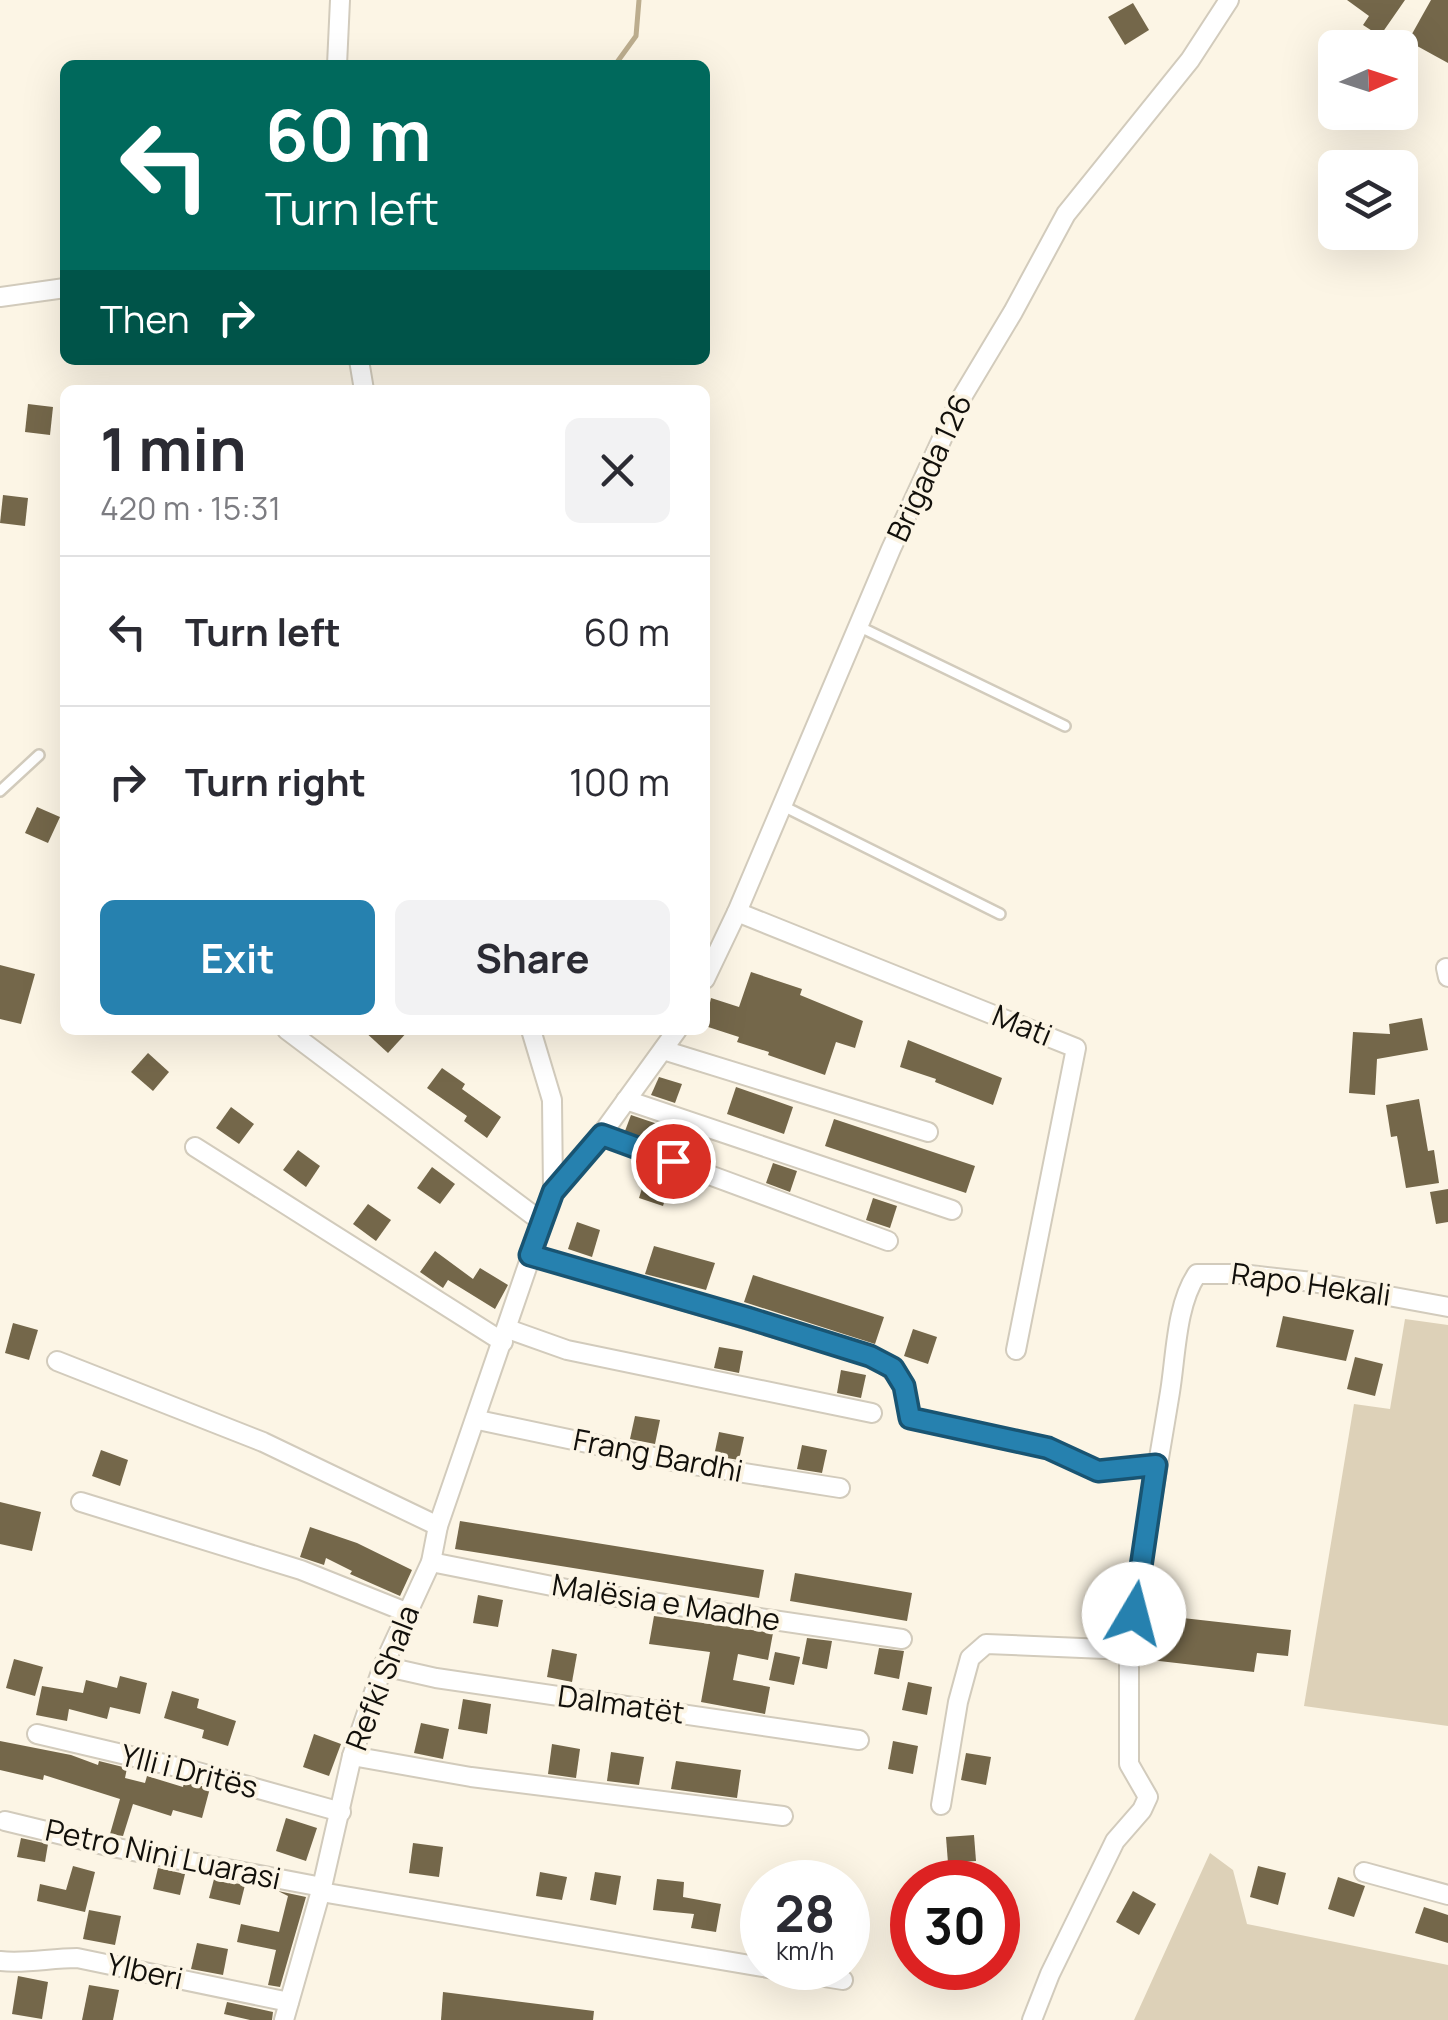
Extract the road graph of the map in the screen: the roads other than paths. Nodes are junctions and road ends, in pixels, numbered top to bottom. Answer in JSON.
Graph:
{"nodes":[{"id":1,"x":340,"y":0,"type":"edge"},
{"id":2,"x":1229,"y":0,"type":"edge"},
{"id":3,"x":337,"y":60,"type":"edge"},
{"id":4,"x":60,"y":289,"type":"edge"},
{"id":5,"x":0,"y":298,"type":"edge"},
{"id":6,"x":858,"y":626,"type":"junction"},
{"id":7,"x":1066,"y":726,"type":"dead end"},
{"id":8,"x":39,"y":755,"type":"dead end"},
{"id":9,"x":0,"y":791,"type":"edge"},
{"id":10,"x":781,"y":804,"type":"junction"},
{"id":11,"x":737,"y":912,"type":"junction"},
{"id":12,"x":1000,"y":914,"type":"dead end"},
{"id":13,"x":710,"y":969,"type":"edge"},
{"id":14,"x":294,"y":1035,"type":"edge"},
{"id":15,"x":532,"y":1035,"type":"edge"},
{"id":16,"x":674,"y":1035,"type":"edge"},
{"id":17,"x":663,"y":1050,"type":"junction"},
{"id":18,"x":626,"y":1100,"type":"junction"},
{"id":19,"x":928,"y":1132,"type":"dead end"},
{"id":20,"x":602,"y":1135,"type":"junction"},
{"id":21,"x":195,"y":1147,"type":"dead end"},
{"id":22,"x":553,"y":1192,"type":"junction"},
{"id":23,"x":952,"y":1210,"type":"dead end"},
{"id":24,"x":542,"y":1222,"type":"junction"},
{"id":25,"x":888,"y":1241,"type":"dead end"},
{"id":26,"x":530,"y":1255,"type":"junction"},
{"id":27,"x":1448,"y":1307,"type":"edge"},
{"id":28,"x":505,"y":1336,"type":"junction"},
{"id":29,"x":1016,"y":1350,"type":"dead end"},
{"id":30,"x":57,"y":1361,"type":"dead end"},
{"id":31,"x":872,"y":1413,"type":"dead end"},
{"id":32,"x":478,"y":1420,"type":"junction"},
{"id":33,"x":1156,"y":1465,"type":"junction"},
{"id":34,"x":840,"y":1488,"type":"dead end"},
{"id":35,"x":81,"y":1502,"type":"dead end"},
{"id":36,"x":438,"y":1526,"type":"junction"},
{"id":37,"x":431,"y":1562,"type":"junction"},
{"id":38,"x":406,"y":1612,"type":"junction"},
{"id":39,"x":902,"y":1639,"type":"dead end"},
{"id":40,"x":1129,"y":1650,"type":"junction"},
{"id":41,"x":383,"y":1666,"type":"junction"},
{"id":42,"x":36,"y":1734,"type":"dead end"},
{"id":43,"x":859,"y":1740,"type":"dead end"},
{"id":44,"x":352,"y":1756,"type":"junction"},
{"id":45,"x":941,"y":1805,"type":"dead end"},
{"id":46,"x":341,"y":1812,"type":"junction"},
{"id":47,"x":782,"y":1816,"type":"dead end"},
{"id":48,"x":6,"y":1821,"type":"dead end"},
{"id":49,"x":1364,"y":1872,"type":"dead end"},
{"id":50,"x":321,"y":1889,"type":"junction"},
{"id":51,"x":1448,"y":1895,"type":"edge"},
{"id":52,"x":0,"y":1962,"type":"edge"},
{"id":53,"x":740,"y":1963,"type":"edge"},
{"id":54,"x":287,"y":2011,"type":"edge"},
{"id":55,"x":1032,"y":2020,"type":"edge"}],
"edges":[{"from":1,"to":3,"type":"street"},
{"from":2,"to":6,"type":"street","name":"Brigada 126"},
{"from":4,"to":5,"type":"street"},
{"from":6,"to":7,"type":"lane"},
{"from":6,"to":10,"type":"street","name":"Brigada 126"},
{"from":8,"to":9,"type":"lane"},
{"from":10,"to":11,"type":"street","name":"Brigada 126"},
{"from":10,"to":12,"type":"lane"},
{"from":11,"to":13,"type":"street","name":"Brigada 126"},
{"from":11,"to":29,"type":"street","name":"Mati"},
{"from":14,"to":24,"type":"street"},
{"from":15,"to":22,"type":"street"},
{"from":16,"to":17,"type":"street"},
{"from":17,"to":18,"type":"street"},
{"from":17,"to":19,"type":"street"},
{"from":18,"to":20,"type":"street"},
{"from":18,"to":23,"type":"street"},
{"from":20,"to":22,"type":"street"},
{"from":20,"to":25,"type":"street"},
{"from":21,"to":28,"type":"street"},
{"from":22,"to":24,"type":"street","name":"Refki Shala"},
{"from":24,"to":26,"type":"street","name":"Refki Shala"},
{"from":26,"to":28,"type":"street","name":"Refki Shala"},
{"from":26,"to":33,"type":"street"},
{"from":27,"to":33,"type":"street","name":"Rapo Hekali"},
{"from":28,"to":31,"type":"street"},
{"from":28,"to":32,"type":"street","name":"Refki Shala"},
{"from":30,"to":36,"type":"street"},
{"from":32,"to":34,"type":"street","name":"Frang Bardhi"},
{"from":32,"to":36,"type":"street","name":"Refki Shala"},
{"from":33,"to":40,"type":"street","name":"Rapo Hekali"},
{"from":35,"to":38,"type":"street"},
{"from":36,"to":37,"type":"street","name":"Refki Shala"},
{"from":37,"to":38,"type":"street","name":"Refki Shala"},
{"from":37,"to":39,"type":"street","name":"Malësia e Madhe"},
{"from":38,"to":41,"type":"street","name":"Refki Shala"},
{"from":40,"to":45,"type":"street"},
{"from":40,"to":55,"type":"street","name":"Rapo Hekali"},
{"from":41,"to":43,"type":"street","name":"Dalmatët"},
{"from":41,"to":44,"type":"street","name":"Refki Shala"},
{"from":42,"to":46,"type":"street","name":"Ylli i Dritës"},
{"from":44,"to":46,"type":"street","name":"Refki Shala"},
{"from":44,"to":47,"type":"street"},
{"from":46,"to":50,"type":"street","name":"Refki Shala"},
{"from":48,"to":50,"type":"street","name":"Petro Nini Luarasi"},
{"from":49,"to":51,"type":"street"},
{"from":50,"to":53,"type":"street","name":"Petro Nini Luarasi"},
{"from":50,"to":54,"type":"street","name":"Refki Shala"},
{"from":52,"to":54,"type":"street","name":"Ylberi"}]}
